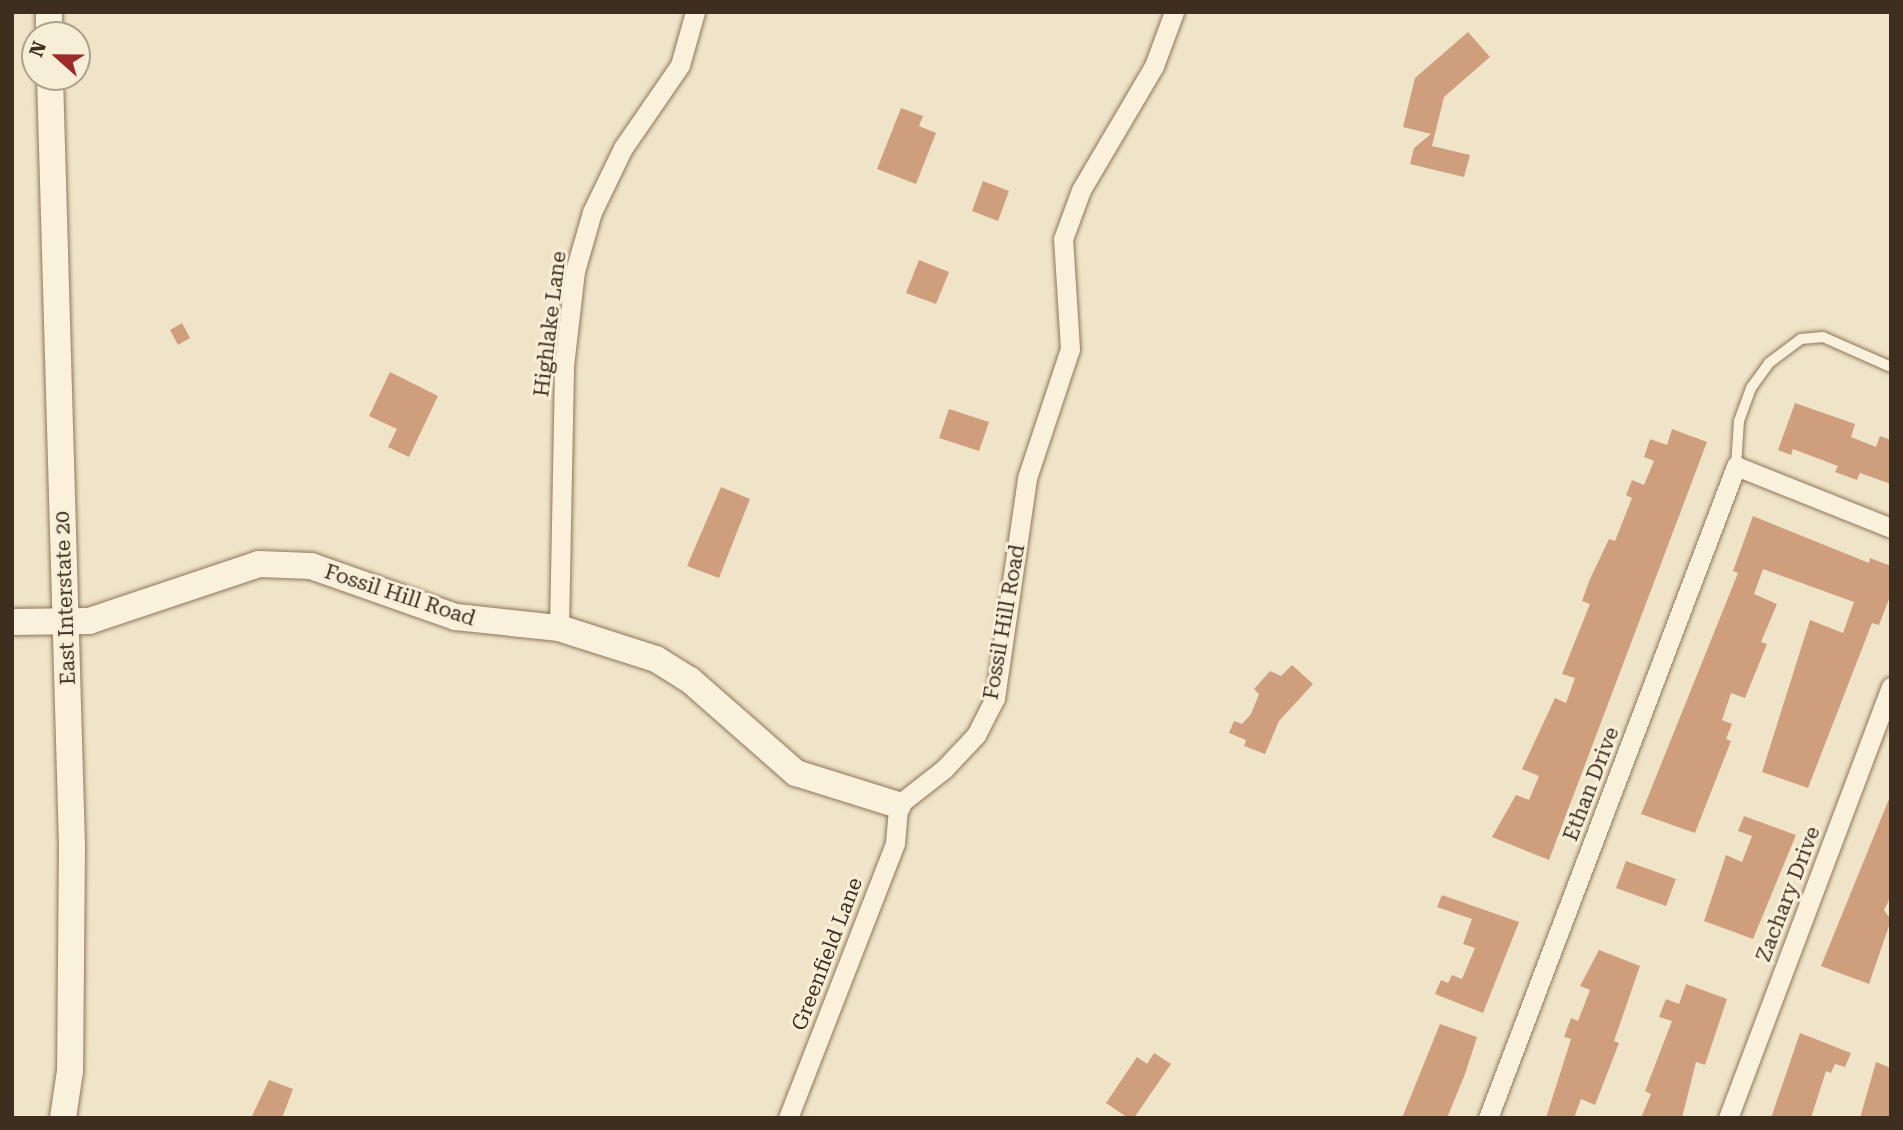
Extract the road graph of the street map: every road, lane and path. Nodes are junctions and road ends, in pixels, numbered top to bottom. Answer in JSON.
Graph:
{"nodes":[{"id":1,"x":695,"y":12,"type":"edge"},
{"id":2,"x":1174,"y":12,"type":"edge"},
{"id":3,"x":50,"y":91,"type":"edge"},
{"id":4,"x":1891,"y":367,"type":"edge"},
{"id":5,"x":1737,"y":466,"type":"junction"},
{"id":6,"x":1891,"y":528,"type":"edge"},
{"id":7,"x":12,"y":622,"type":"edge"},
{"id":8,"x":66,"y":624,"type":"junction"},
{"id":9,"x":559,"y":628,"type":"junction"},
{"id":10,"x":1891,"y":687,"type":"edge"},
{"id":11,"x":898,"y":805,"type":"junction"},
{"id":12,"x":64,"y":1118,"type":"edge"},
{"id":13,"x":788,"y":1118,"type":"edge"},
{"id":14,"x":1488,"y":1118,"type":"edge"},
{"id":15,"x":1728,"y":1118,"type":"edge"}],
"edges":[{"from":1,"to":9,"type":"street","name":"Highlake Lane"},
{"from":2,"to":11,"type":"street","name":"Fossil Hill Road"},
{"from":3,"to":8,"type":"main road","name":"East Interstate 20"},
{"from":4,"to":5,"type":"lane"},
{"from":5,"to":6,"type":"street"},
{"from":5,"to":14,"type":"street","name":"Ethan Drive"},
{"from":7,"to":8,"type":"main road","name":"Fossil Hill Road"},
{"from":8,"to":9,"type":"main road","name":"Fossil Hill Road"},
{"from":8,"to":12,"type":"main road","name":"East Interstate 20"},
{"from":9,"to":11,"type":"main road","name":"Fossil Hill Road"},
{"from":10,"to":15,"type":"street","name":"Zachary Drive"},
{"from":11,"to":13,"type":"street","name":"Greenfield Lane"}]}
